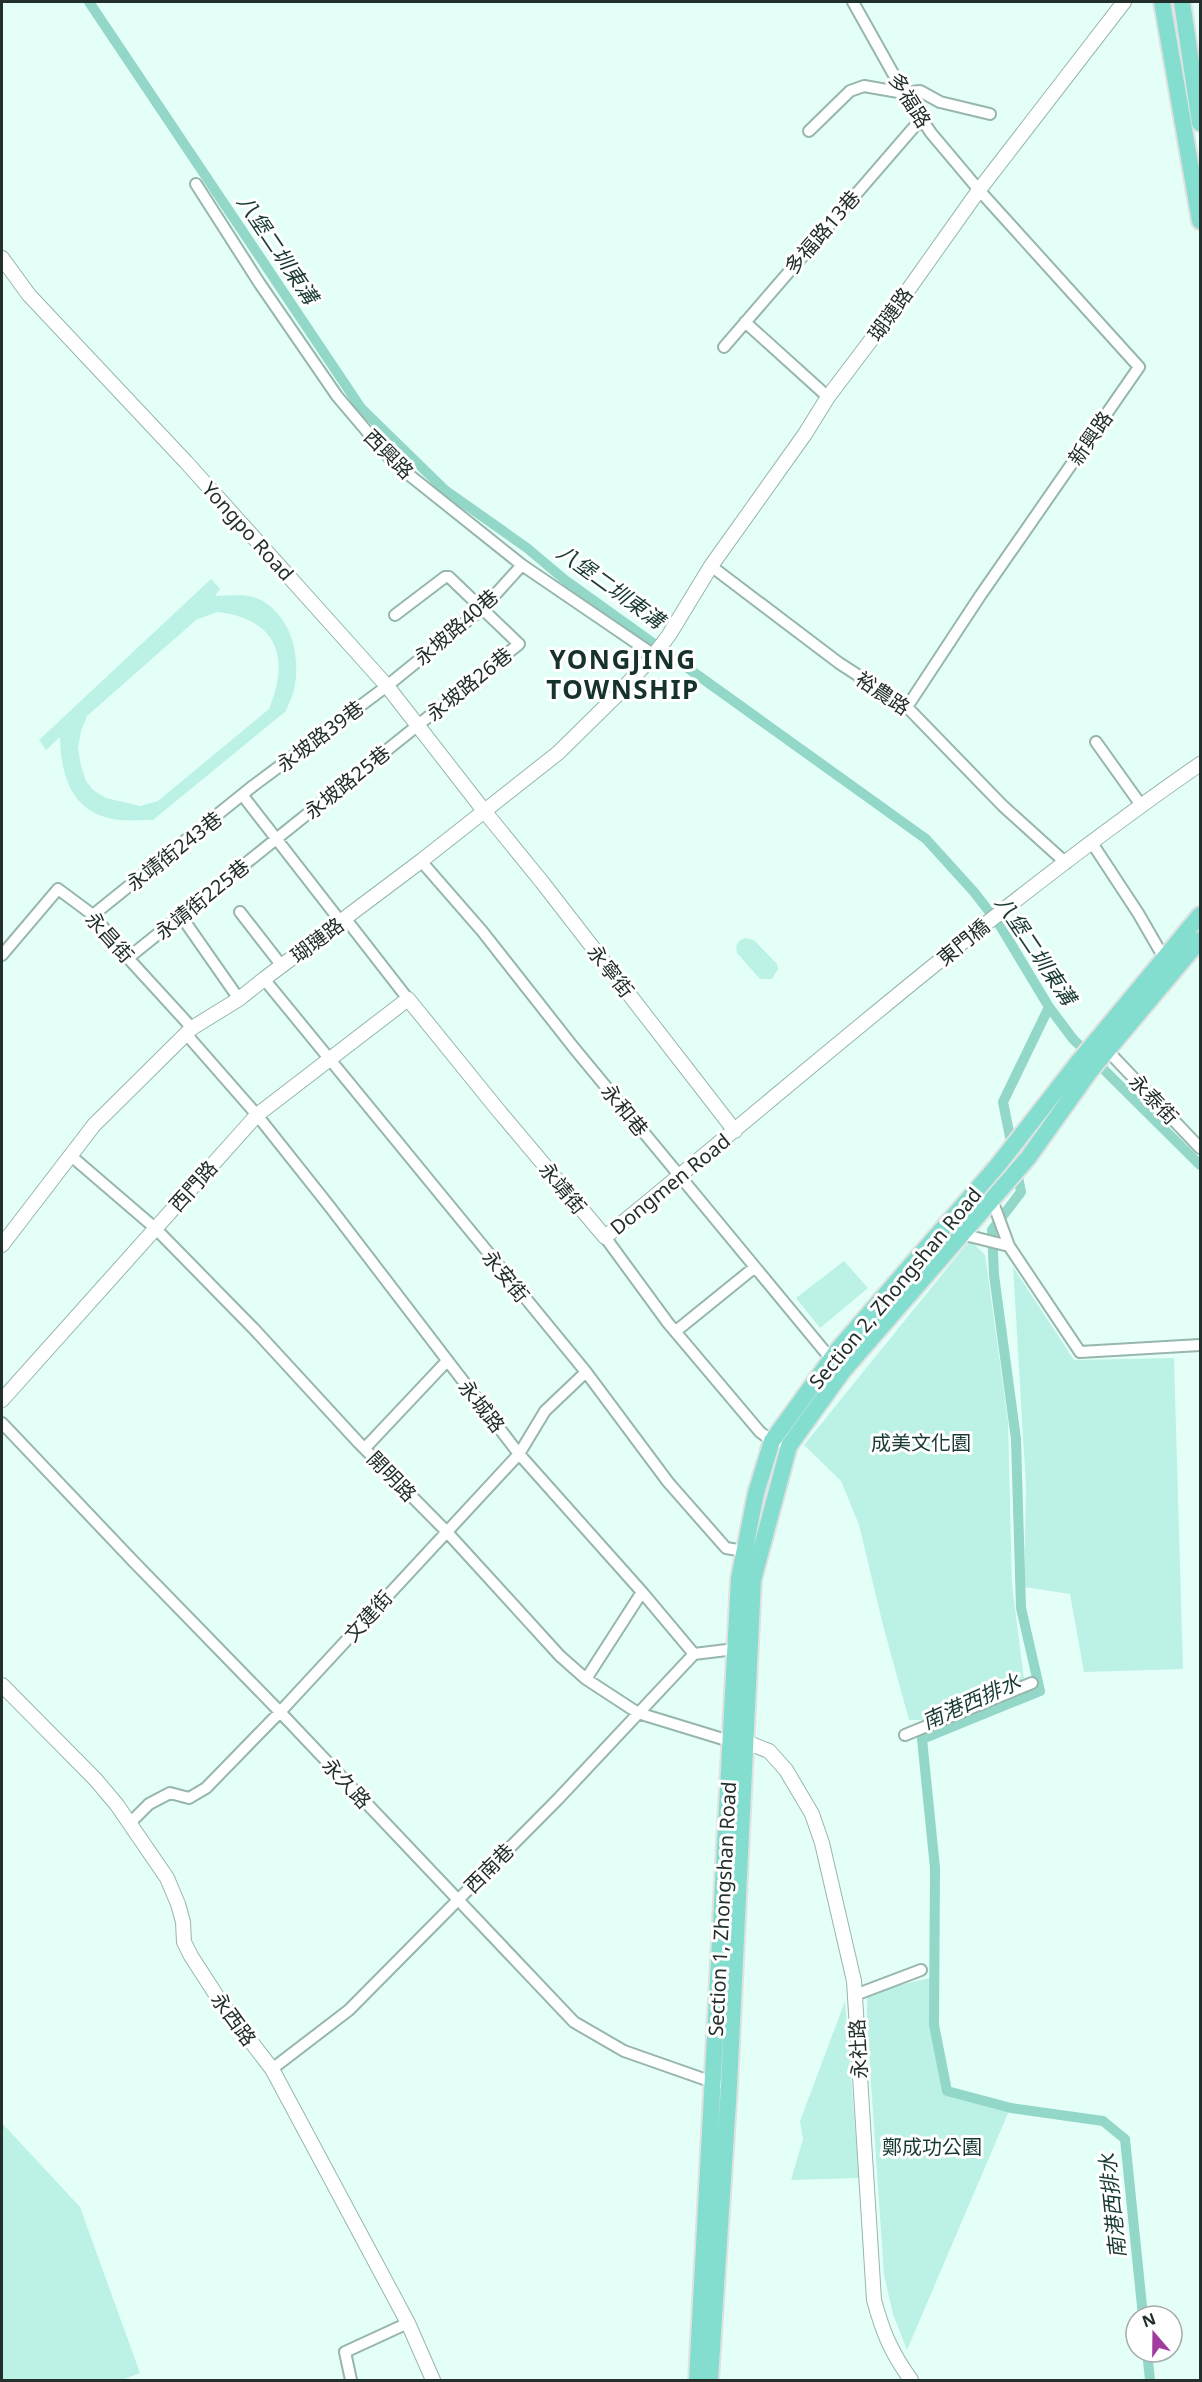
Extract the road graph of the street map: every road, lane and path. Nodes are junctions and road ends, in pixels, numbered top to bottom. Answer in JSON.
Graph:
{"nodes":[{"id":1,"x":854,"y":2,"type":"edge"},
{"id":2,"x":1124,"y":2,"type":"edge"},
{"id":3,"x":1162,"y":2,"type":"edge"},
{"id":4,"x":1182,"y":2,"type":"edge"},
{"id":5,"x":904,"y":93,"type":"junction"},
{"id":6,"x":990,"y":114,"type":"dead end"},
{"id":7,"x":921,"y":119,"type":"junction"},
{"id":8,"x":1200,"y":123,"type":"edge"},
{"id":9,"x":809,"y":130,"type":"dead end"},
{"id":10,"x":196,"y":184,"type":"dead end"},
{"id":11,"x":979,"y":190,"type":"junction"},
{"id":12,"x":1200,"y":221,"type":"edge"},
{"id":13,"x":2,"y":258,"type":"edge"},
{"id":14,"x":745,"y":322,"type":"junction"},
{"id":15,"x":724,"y":347,"type":"dead end"},
{"id":16,"x":828,"y":397,"type":"junction"},
{"id":17,"x":522,"y":565,"type":"junction"},
{"id":18,"x":711,"y":566,"type":"junction"},
{"id":19,"x":483,"y":608,"type":"junction"},
{"id":20,"x":395,"y":615,"type":"dead end"},
{"id":21,"x":654,"y":654,"type":"junction"},
{"id":22,"x":387,"y":686,"type":"junction"},
{"id":23,"x":907,"y":707,"type":"junction"},
{"id":24,"x":418,"y":724,"type":"junction"},
{"id":25,"x":1096,"y":742,"type":"dead end"},
{"id":26,"x":1200,"y":764,"type":"edge"},
{"id":27,"x":253,"y":786,"type":"joint"},
{"id":28,"x":243,"y":796,"type":"junction"},
{"id":29,"x":1141,"y":805,"type":"junction"},
{"id":30,"x":485,"y":812,"type":"junction"},
{"id":31,"x":276,"y":839,"type":"junction"},
{"id":32,"x":1092,"y":843,"type":"junction"},
{"id":33,"x":421,"y":861,"type":"junction"},
{"id":34,"x":1066,"y":863,"type":"junction"},
{"id":35,"x":240,"y":912,"type":"dead end"},
{"id":36,"x":93,"y":915,"type":"junction"},
{"id":37,"x":1200,"y":915,"type":"edge"},
{"id":38,"x":180,"y":916,"type":"junction"},
{"id":39,"x":343,"y":920,"type":"junction"},
{"id":40,"x":1200,"y":940,"type":"edge"},
{"id":41,"x":2,"y":955,"type":"edge"},
{"id":42,"x":128,"y":958,"type":"junction"},
{"id":43,"x":1164,"y":958,"type":"junction"},
{"id":44,"x":282,"y":966,"type":"junction"},
{"id":45,"x":264,"y":979,"type":"junction"},
{"id":46,"x":239,"y":999,"type":"junction"},
{"id":47,"x":408,"y":999,"type":"junction"},
{"id":48,"x":189,"y":1032,"type":"junction"},
{"id":49,"x":1102,"y":1045,"type":"junction"},
{"id":50,"x":329,"y":1059,"type":"junction"},
{"id":51,"x":1085,"y":1066,"type":"junction"},
{"id":52,"x":257,"y":1115,"type":"junction"},
{"id":53,"x":735,"y":1131,"type":"junction"},
{"id":54,"x":1200,"y":1148,"type":"edge"},
{"id":55,"x":70,"y":1155,"type":"junction"},
{"id":56,"x":679,"y":1176,"type":"junction"},
{"id":57,"x":992,"y":1200,"type":"junction"},
{"id":58,"x":155,"y":1228,"type":"junction"},
{"id":59,"x":961,"y":1234,"type":"junction"},
{"id":60,"x":605,"y":1237,"type":"junction"},
{"id":61,"x":2,"y":1245,"type":"edge"},
{"id":62,"x":1009,"y":1246,"type":"junction"},
{"id":63,"x":755,"y":1267,"type":"junction"},
{"id":64,"x":676,"y":1331,"type":"junction"},
{"id":65,"x":1200,"y":1345,"type":"edge"},
{"id":66,"x":831,"y":1359,"type":"junction"},
{"id":67,"x":447,"y":1360,"type":"junction"},
{"id":68,"x":586,"y":1372,"type":"junction"},
{"id":69,"x":2,"y":1400,"type":"edge"},
{"id":70,"x":2,"y":1423,"type":"edge"},
{"id":71,"x":772,"y":1441,"type":"junction"},
{"id":72,"x":789,"y":1446,"type":"junction"},
{"id":73,"x":365,"y":1448,"type":"junction"},
{"id":74,"x":519,"y":1454,"type":"junction"},
{"id":75,"x":446,"y":1531,"type":"junction"},
{"id":76,"x":752,"y":1552,"type":"junction"},
{"id":77,"x":642,"y":1592,"type":"junction"},
{"id":78,"x":735,"y":1649,"type":"junction"},
{"id":79,"x":694,"y":1654,"type":"junction"},
{"id":80,"x":586,"y":1678,"type":"junction"},
{"id":81,"x":1032,"y":1683,"type":"dead end"},
{"id":82,"x":2,"y":1684,"type":"edge"},
{"id":83,"x":280,"y":1712,"type":"junction"},
{"id":84,"x":638,"y":1713,"type":"junction"},
{"id":85,"x":905,"y":1735,"type":"dead end"},
{"id":86,"x":738,"y":1743,"type":"junction"},
{"id":87,"x":130,"y":1823,"type":"junction"},
{"id":88,"x":458,"y":1900,"type":"junction"},
{"id":89,"x":921,"y":1970,"type":"dead end"},
{"id":90,"x":855,"y":1995,"type":"junction"},
{"id":91,"x":272,"y":2069,"type":"junction"},
{"id":92,"x":712,"y":2083,"type":"junction"},
{"id":93,"x":729,"y":2086,"type":"junction"},
{"id":94,"x":408,"y":2323,"type":"junction"},
{"id":95,"x":351,"y":2380,"type":"edge"},
{"id":96,"x":433,"y":2380,"type":"edge"},
{"id":97,"x":697,"y":2380,"type":"edge"},
{"id":98,"x":710,"y":2380,"type":"edge"},
{"id":99,"x":911,"y":2380,"type":"edge"}],
"edges":[{"from":1,"to":5,"type":"street","name":"多福路"},
{"from":2,"to":11,"type":"street","name":"瑚璉路"},
{"from":3,"to":12,"type":"main road"},
{"from":4,"to":8,"type":"main road"},
{"from":5,"to":6,"type":"street"},
{"from":5,"to":7,"type":"street","name":"多福路"},
{"from":5,"to":9,"type":"street"},
{"from":7,"to":11,"type":"street","name":"多福路"},
{"from":7,"to":14,"type":"street","name":"多福路13巷"},
{"from":10,"to":17,"type":"street","name":"西興路"},
{"from":11,"to":16,"type":"street","name":"瑚璉路"},
{"from":11,"to":23,"type":"street","name":"新興路"},
{"from":13,"to":22,"type":"street","name":"Yongpo Road"},
{"from":14,"to":15,"type":"street","name":"多福路13巷"},
{"from":14,"to":16,"type":"street"},
{"from":16,"to":18,"type":"street","name":"瑚璉路"},
{"from":17,"to":19,"type":"street","name":"永坡路40巷"},
{"from":17,"to":21,"type":"street","name":"西興路"},
{"from":18,"to":21,"type":"street","name":"瑚璉路"},
{"from":18,"to":23,"type":"street","name":"裕農路"},
{"from":19,"to":20,"type":"street"},
{"from":19,"to":22,"type":"street","name":"永坡路40巷"},
{"from":19,"to":24,"type":"street","name":"永坡路26巷"},
{"from":21,"to":30,"type":"street","name":"瑚璉路"},
{"from":22,"to":24,"type":"street","name":"Yongpo Road"},
{"from":22,"to":27,"type":"street","name":"永坡路39巷"},
{"from":23,"to":34,"type":"street","name":"裕農路"},
{"from":24,"to":30,"type":"street","name":"Yongpo Road"},
{"from":24,"to":31,"type":"street","name":"永坡路25巷"},
{"from":25,"to":29,"type":"street"},
{"from":26,"to":29,"type":"street","name":"東門橋"},
{"from":27,"to":28,"type":"street","name":"永靖街243巷"},
{"from":28,"to":31,"type":"street","name":"永靖街"},
{"from":28,"to":36,"type":"street","name":"永靖街243巷"},
{"from":29,"to":32,"type":"street","name":"東門橋"},
{"from":30,"to":33,"type":"street","name":"瑚璉路"},
{"from":30,"to":53,"type":"street","name":"永寧街"},
{"from":31,"to":38,"type":"street","name":"永靖街225巷"},
{"from":31,"to":39,"type":"street","name":"永靖街"},
{"from":32,"to":34,"type":"street","name":"東門橋"},
{"from":32,"to":43,"type":"street"},
{"from":33,"to":39,"type":"street","name":"瑚璉路"},
{"from":33,"to":56,"type":"street","name":"永和巷"},
{"from":34,"to":53,"type":"street","name":"東門橋"},
{"from":35,"to":44,"type":"street"},
{"from":36,"to":41,"type":"street","name":"永昌街"},
{"from":36,"to":42,"type":"street","name":"永昌街"},
{"from":37,"to":43,"type":"main road"},
{"from":38,"to":42,"type":"street","name":"永靖街225巷"},
{"from":38,"to":46,"type":"street"},
{"from":39,"to":44,"type":"street","name":"瑚璉路"},
{"from":39,"to":47,"type":"street","name":"永靖街"},
{"from":40,"to":49,"type":"main road"},
{"from":42,"to":48,"type":"street","name":"永昌街"},
{"from":43,"to":49,"type":"main road"},
{"from":44,"to":45,"type":"street","name":"瑚璉路"},
{"from":45,"to":46,"type":"street","name":"瑚璉路"},
{"from":45,"to":50,"type":"street","name":"永安街"},
{"from":46,"to":48,"type":"street","name":"瑚璉路"},
{"from":47,"to":50,"type":"street","name":"西門路"},
{"from":47,"to":60,"type":"street","name":"永靖街"},
{"from":48,"to":52,"type":"street","name":"永昌街"},
{"from":48,"to":55,"type":"street","name":"瑚璉路"},
{"from":49,"to":51,"type":"main road"},
{"from":49,"to":54,"type":"street","name":"永泰街"},
{"from":50,"to":52,"type":"street","name":"西門路"},
{"from":50,"to":68,"type":"street","name":"永安街"},
{"from":51,"to":57,"type":"main road","name":"Section 2, Zhongshan Road"},
{"from":51,"to":66,"type":"main road","name":"Section 2, Zhongshan Road"},
{"from":52,"to":58,"type":"street","name":"西門路"},
{"from":52,"to":67,"type":"street","name":"永城路"},
{"from":53,"to":56,"type":"street","name":"Dongmen Road"},
{"from":55,"to":58,"type":"street","name":"開明路"},
{"from":55,"to":61,"type":"street","name":"瑚璉路"},
{"from":56,"to":60,"type":"street","name":"Dongmen Road"},
{"from":56,"to":63,"type":"street","name":"永和巷"},
{"from":57,"to":59,"type":"main road","name":"Section 2, Zhongshan Road"},
{"from":57,"to":62,"type":"street"},
{"from":58,"to":69,"type":"street","name":"西門路"},
{"from":58,"to":73,"type":"street","name":"開明路"},
{"from":59,"to":62,"type":"street"},
{"from":59,"to":72,"type":"main road","name":"Section 2, Zhongshan Road"},
{"from":60,"to":64,"type":"street","name":"永靖街"},
{"from":62,"to":65,"type":"street"},
{"from":63,"to":64,"type":"street"},
{"from":63,"to":66,"type":"street","name":"永和巷"},
{"from":64,"to":71,"type":"street","name":"永靖街"},
{"from":66,"to":71,"type":"main road","name":"Section 2, Zhongshan Road"},
{"from":67,"to":73,"type":"street"},
{"from":67,"to":74,"type":"street","name":"永城路"},
{"from":68,"to":74,"type":"street","name":"文建街"},
{"from":68,"to":76,"type":"street","name":"永安街"},
{"from":70,"to":83,"type":"street","name":"永久路"},
{"from":71,"to":72,"type":"street","name":"永靖街"},
{"from":71,"to":76,"type":"main road","name":"Section 1, Zhongshan Road"},
{"from":72,"to":76,"type":"main road","name":"Section 1, Zhongshan Road"},
{"from":73,"to":75,"type":"street","name":"開明路"},
{"from":74,"to":75,"type":"street","name":"文建街"},
{"from":74,"to":77,"type":"street","name":"永城路"},
{"from":75,"to":80,"type":"street","name":"開明路"},
{"from":75,"to":83,"type":"street","name":"文建街"},
{"from":76,"to":78,"type":"main road","name":"Section 1, Zhongshan Road"},
{"from":76,"to":86,"type":"main road","name":"Section 1, Zhongshan Road"},
{"from":77,"to":79,"type":"street","name":"永城路"},
{"from":77,"to":80,"type":"street"},
{"from":78,"to":79,"type":"street"},
{"from":78,"to":86,"type":"main road","name":"Section 1, Zhongshan Road"},
{"from":79,"to":84,"type":"street","name":"西南巷"},
{"from":80,"to":84,"type":"street","name":"開明路"},
{"from":81,"to":85,"type":"street"},
{"from":82,"to":87,"type":"street","name":"永西路"},
{"from":83,"to":87,"type":"street","name":"文建街"},
{"from":83,"to":88,"type":"street","name":"永久路"},
{"from":84,"to":86,"type":"street","name":"開明路"},
{"from":84,"to":88,"type":"street","name":"西南巷"},
{"from":86,"to":90,"type":"street","name":"永社路"},
{"from":86,"to":92,"type":"main road","name":"Section 1, Zhongshan Road"},
{"from":86,"to":93,"type":"main road","name":"Section 1, Zhongshan Road"},
{"from":87,"to":91,"type":"street","name":"永西路"},
{"from":88,"to":91,"type":"street","name":"西南巷"},
{"from":88,"to":92,"type":"street","name":"永久路"},
{"from":89,"to":90,"type":"street"},
{"from":90,"to":99,"type":"street","name":"永社路"},
{"from":91,"to":94,"type":"street","name":"永西路"},
{"from":92,"to":93,"type":"street","name":"永久路"},
{"from":92,"to":97,"type":"main road","name":"Section 1, Zhongshan Road"},
{"from":93,"to":98,"type":"main road","name":"Section 1, Zhongshan Road"},
{"from":94,"to":95,"type":"street"},
{"from":94,"to":96,"type":"street","name":"永西路"}]}
